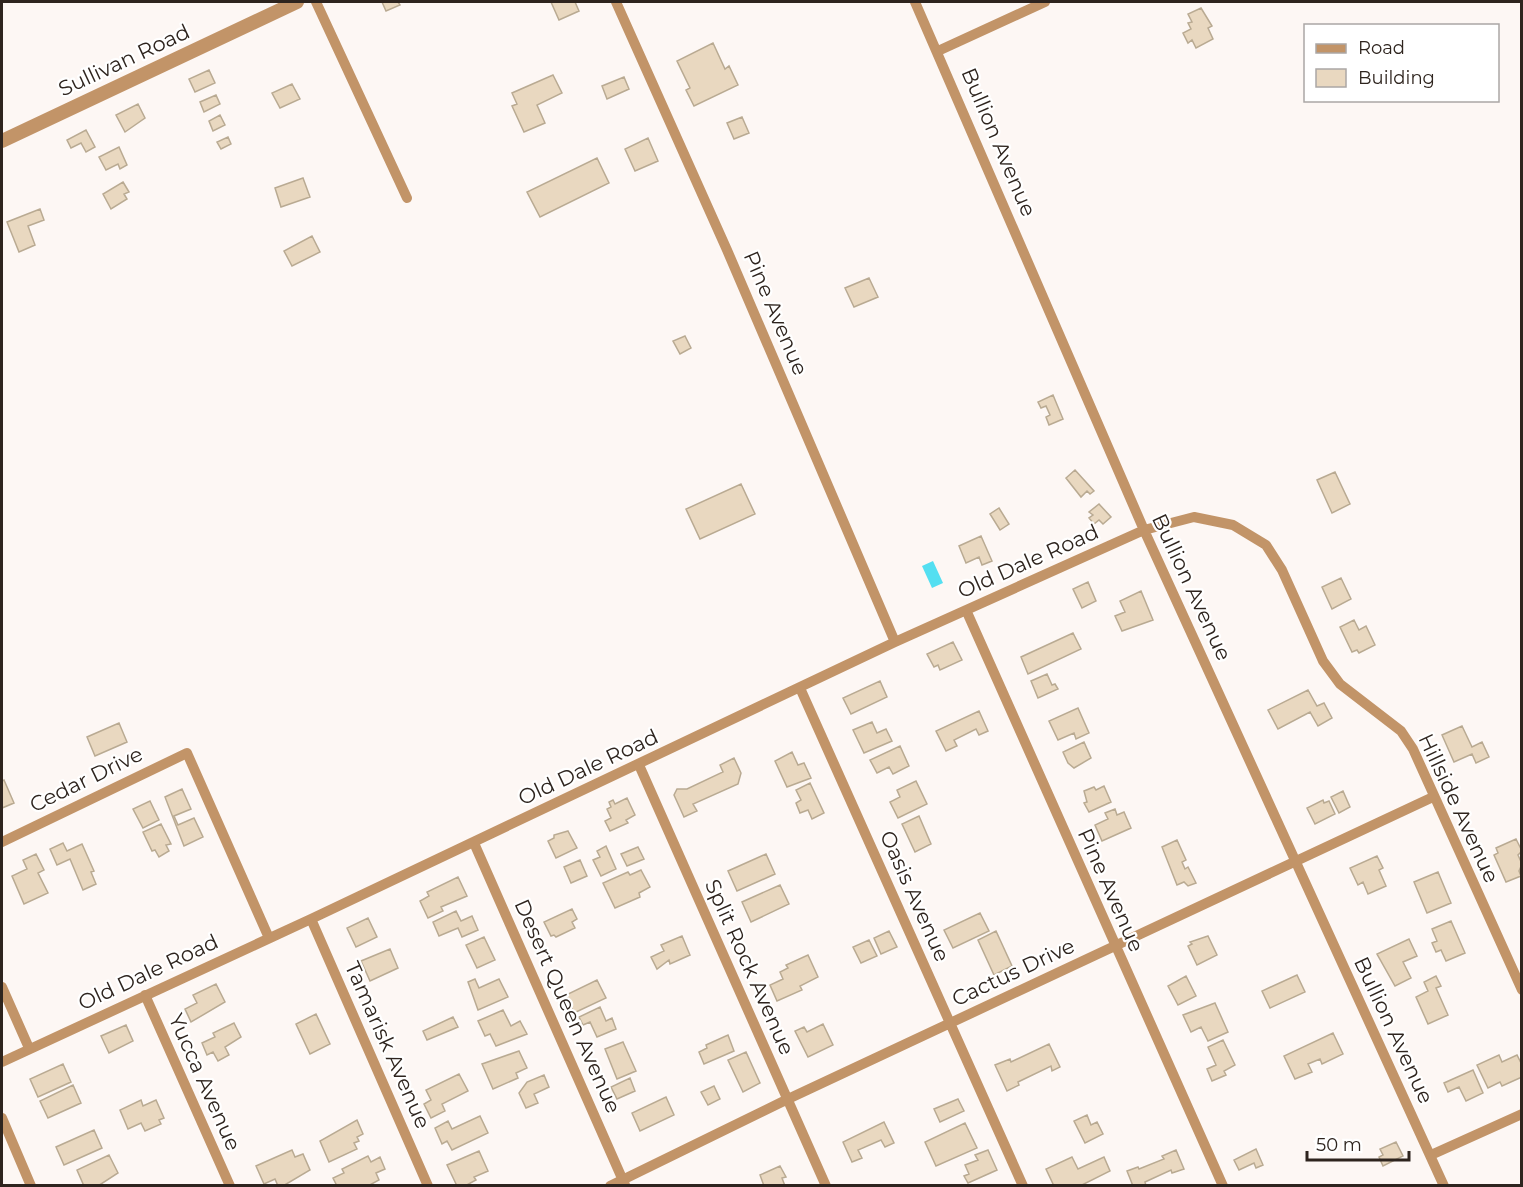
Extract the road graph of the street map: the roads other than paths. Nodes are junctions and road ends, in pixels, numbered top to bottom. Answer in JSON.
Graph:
{"nodes":[{"id":1,"x":297,"y":2,"type":"edge"},
{"id":2,"x":316,"y":2,"type":"edge"},
{"id":3,"x":616,"y":2,"type":"edge"},
{"id":4,"x":915,"y":2,"type":"edge"},
{"id":5,"x":1046,"y":2,"type":"edge"},
{"id":6,"x":938,"y":51,"type":"junction"},
{"id":7,"x":2,"y":141,"type":"edge"},
{"id":8,"x":407,"y":198,"type":"dead end"},
{"id":9,"x":1194,"y":517,"type":"joint"},
{"id":10,"x":1144,"y":530,"type":"junction"},
{"id":11,"x":966,"y":610,"type":"junction"},
{"id":12,"x":895,"y":642,"type":"junction"},
{"id":13,"x":800,"y":688,"type":"junction"},
{"id":14,"x":639,"y":765,"type":"junction"},
{"id":15,"x":1433,"y":797,"type":"junction"},
{"id":16,"x":2,"y":842,"type":"edge"},
{"id":17,"x":474,"y":843,"type":"junction"},
{"id":18,"x":1295,"y":861,"type":"junction"},
{"id":19,"x":311,"y":919,"type":"junction"},
{"id":20,"x":269,"y":938,"type":"junction"},
{"id":21,"x":1114,"y":946,"type":"junction"},
{"id":22,"x":2,"y":987,"type":"edge"},
{"id":23,"x":1521,"y":990,"type":"edge"},
{"id":24,"x":145,"y":995,"type":"junction"},
{"id":25,"x":951,"y":1023,"type":"junction"},
{"id":26,"x":29,"y":1048,"type":"junction"},
{"id":27,"x":2,"y":1062,"type":"edge"},
{"id":28,"x":788,"y":1099,"type":"junction"},
{"id":29,"x":1521,"y":1114,"type":"edge"},
{"id":30,"x":2,"y":1118,"type":"edge"},
{"id":31,"x":1431,"y":1155,"type":"junction"},
{"id":32,"x":624,"y":1183,"type":"edge"},
{"id":33,"x":31,"y":1185,"type":"edge"},
{"id":34,"x":230,"y":1185,"type":"edge"},
{"id":35,"x":428,"y":1185,"type":"edge"},
{"id":36,"x":610,"y":1185,"type":"edge"},
{"id":37,"x":826,"y":1185,"type":"edge"},
{"id":38,"x":1023,"y":1185,"type":"edge"},
{"id":39,"x":1223,"y":1185,"type":"edge"},
{"id":40,"x":1444,"y":1185,"type":"edge"}],
"edges":[{"from":1,"to":7,"type":"street","name":"Sullivan Road"},
{"from":2,"to":8,"type":"street"},
{"from":3,"to":12,"type":"street","name":"Pine Avenue"},
{"from":4,"to":6,"type":"street","name":"Bullion Avenue"},
{"from":5,"to":6,"type":"street"},
{"from":6,"to":10,"type":"street","name":"Bullion Avenue"},
{"from":9,"to":10,"type":"street","name":"Old Dale Road"},
{"from":9,"to":15,"type":"street","name":"Hillside Avenue"},
{"from":10,"to":11,"type":"street","name":"Old Dale Road"},
{"from":10,"to":18,"type":"street","name":"Bullion Avenue"},
{"from":11,"to":12,"type":"street","name":"Old Dale Road"},
{"from":11,"to":21,"type":"street","name":"Pine Avenue"},
{"from":12,"to":13,"type":"street","name":"Old Dale Road"},
{"from":13,"to":14,"type":"street","name":"Old Dale Road"},
{"from":13,"to":25,"type":"street","name":"Oasis Avenue"},
{"from":14,"to":17,"type":"street","name":"Old Dale Road"},
{"from":14,"to":28,"type":"street","name":"Split Rock Avenue"},
{"from":15,"to":18,"type":"street","name":"Cactus Drive"},
{"from":15,"to":23,"type":"street","name":"Hillside Avenue"},
{"from":16,"to":20,"type":"street","name":"Cedar Drive"},
{"from":17,"to":19,"type":"street","name":"Old Dale Road"},
{"from":17,"to":32,"type":"street","name":"Desert Queen Avenue"},
{"from":18,"to":21,"type":"street","name":"Cactus Drive"},
{"from":18,"to":31,"type":"street","name":"Bullion Avenue"},
{"from":19,"to":20,"type":"street","name":"Old Dale Road"},
{"from":19,"to":35,"type":"street","name":"Tamarisk Avenue"},
{"from":20,"to":24,"type":"street","name":"Old Dale Road"},
{"from":21,"to":25,"type":"street","name":"Cactus Drive"},
{"from":21,"to":39,"type":"street","name":"Pine Avenue"},
{"from":22,"to":26,"type":"street"},
{"from":24,"to":26,"type":"street","name":"Old Dale Road"},
{"from":24,"to":34,"type":"street","name":"Yucca Avenue"},
{"from":25,"to":28,"type":"street","name":"Cactus Drive"},
{"from":25,"to":38,"type":"street","name":"Oasis Avenue"},
{"from":26,"to":27,"type":"street","name":"Old Dale Road"},
{"from":28,"to":32,"type":"street","name":"Cactus Drive"},
{"from":28,"to":37,"type":"street","name":"Split Rock Avenue"},
{"from":29,"to":31,"type":"street"},
{"from":30,"to":33,"type":"street"},
{"from":31,"to":40,"type":"street","name":"Bullion Avenue"},
{"from":32,"to":36,"type":"street","name":"Cactus Drive"}]}
